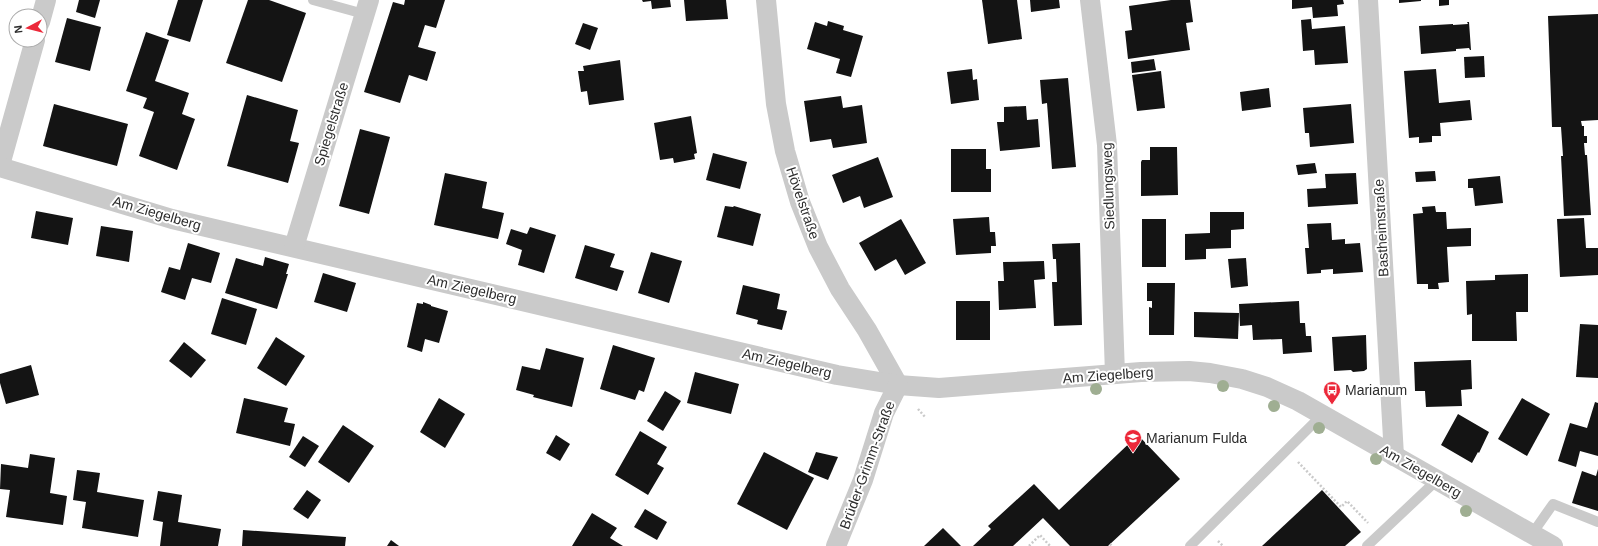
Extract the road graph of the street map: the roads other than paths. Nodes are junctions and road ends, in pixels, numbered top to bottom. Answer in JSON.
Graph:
{"nodes":[{"id":1,"x":313,"y":0,"type":"edge"},
{"id":2,"x":766,"y":0,"type":"edge"},
{"id":3,"x":1090,"y":0,"type":"edge"},
{"id":4,"x":1368,"y":0,"type":"edge"},
{"id":5,"x":367,"y":7,"type":"edge"},
{"id":6,"x":33,"y":48,"type":"edge"},
{"id":7,"x":0,"y":166,"type":"edge"},
{"id":8,"x":294,"y":247,"type":"junction"},
{"id":9,"x":1115,"y":374,"type":"junction"},
{"id":10,"x":898,"y":385,"type":"junction"},
{"id":11,"x":1322,"y":414,"type":"junction"},
{"id":12,"x":1394,"y":456,"type":"junction"},
{"id":13,"x":1437,"y":480,"type":"junction"},
{"id":14,"x":1598,"y":522,"type":"edge"},
{"id":15,"x":1532,"y":534,"type":"junction"},
{"id":16,"x":836,"y":546,"type":"edge"},
{"id":17,"x":1190,"y":546,"type":"edge"},
{"id":18,"x":1368,"y":546,"type":"edge"},
{"id":19,"x":1553,"y":546,"type":"edge"}],
"edges":[{"from":1,"to":5,"type":"lane"},
{"from":2,"to":10,"type":"street","name":"Hövelstraße"},
{"from":3,"to":9,"type":"street","name":"Siedlungsweg"},
{"from":4,"to":12,"type":"street","name":"Bastheimstraße"},
{"from":5,"to":8,"type":"street","name":"Spiegelstraße"},
{"from":6,"to":7,"type":"street"},
{"from":7,"to":8,"type":"street","name":"Am Ziegelberg"},
{"from":8,"to":10,"type":"street","name":"Am Ziegelberg"},
{"from":9,"to":10,"type":"street","name":"Am Ziegelberg"},
{"from":9,"to":11,"type":"street","name":"Am Ziegelberg"},
{"from":10,"to":16,"type":"street","name":"Brüder-Grimm-Straße"},
{"from":11,"to":12,"type":"street","name":"Am Ziegelberg"},
{"from":11,"to":17,"type":"lane"},
{"from":12,"to":13,"type":"street","name":"Am Ziegelberg"},
{"from":13,"to":15,"type":"street","name":"Am Ziegelberg"},
{"from":13,"to":18,"type":"lane"},
{"from":14,"to":15,"type":"lane"},
{"from":15,"to":19,"type":"street","name":"Am Ziegelberg"}]}
